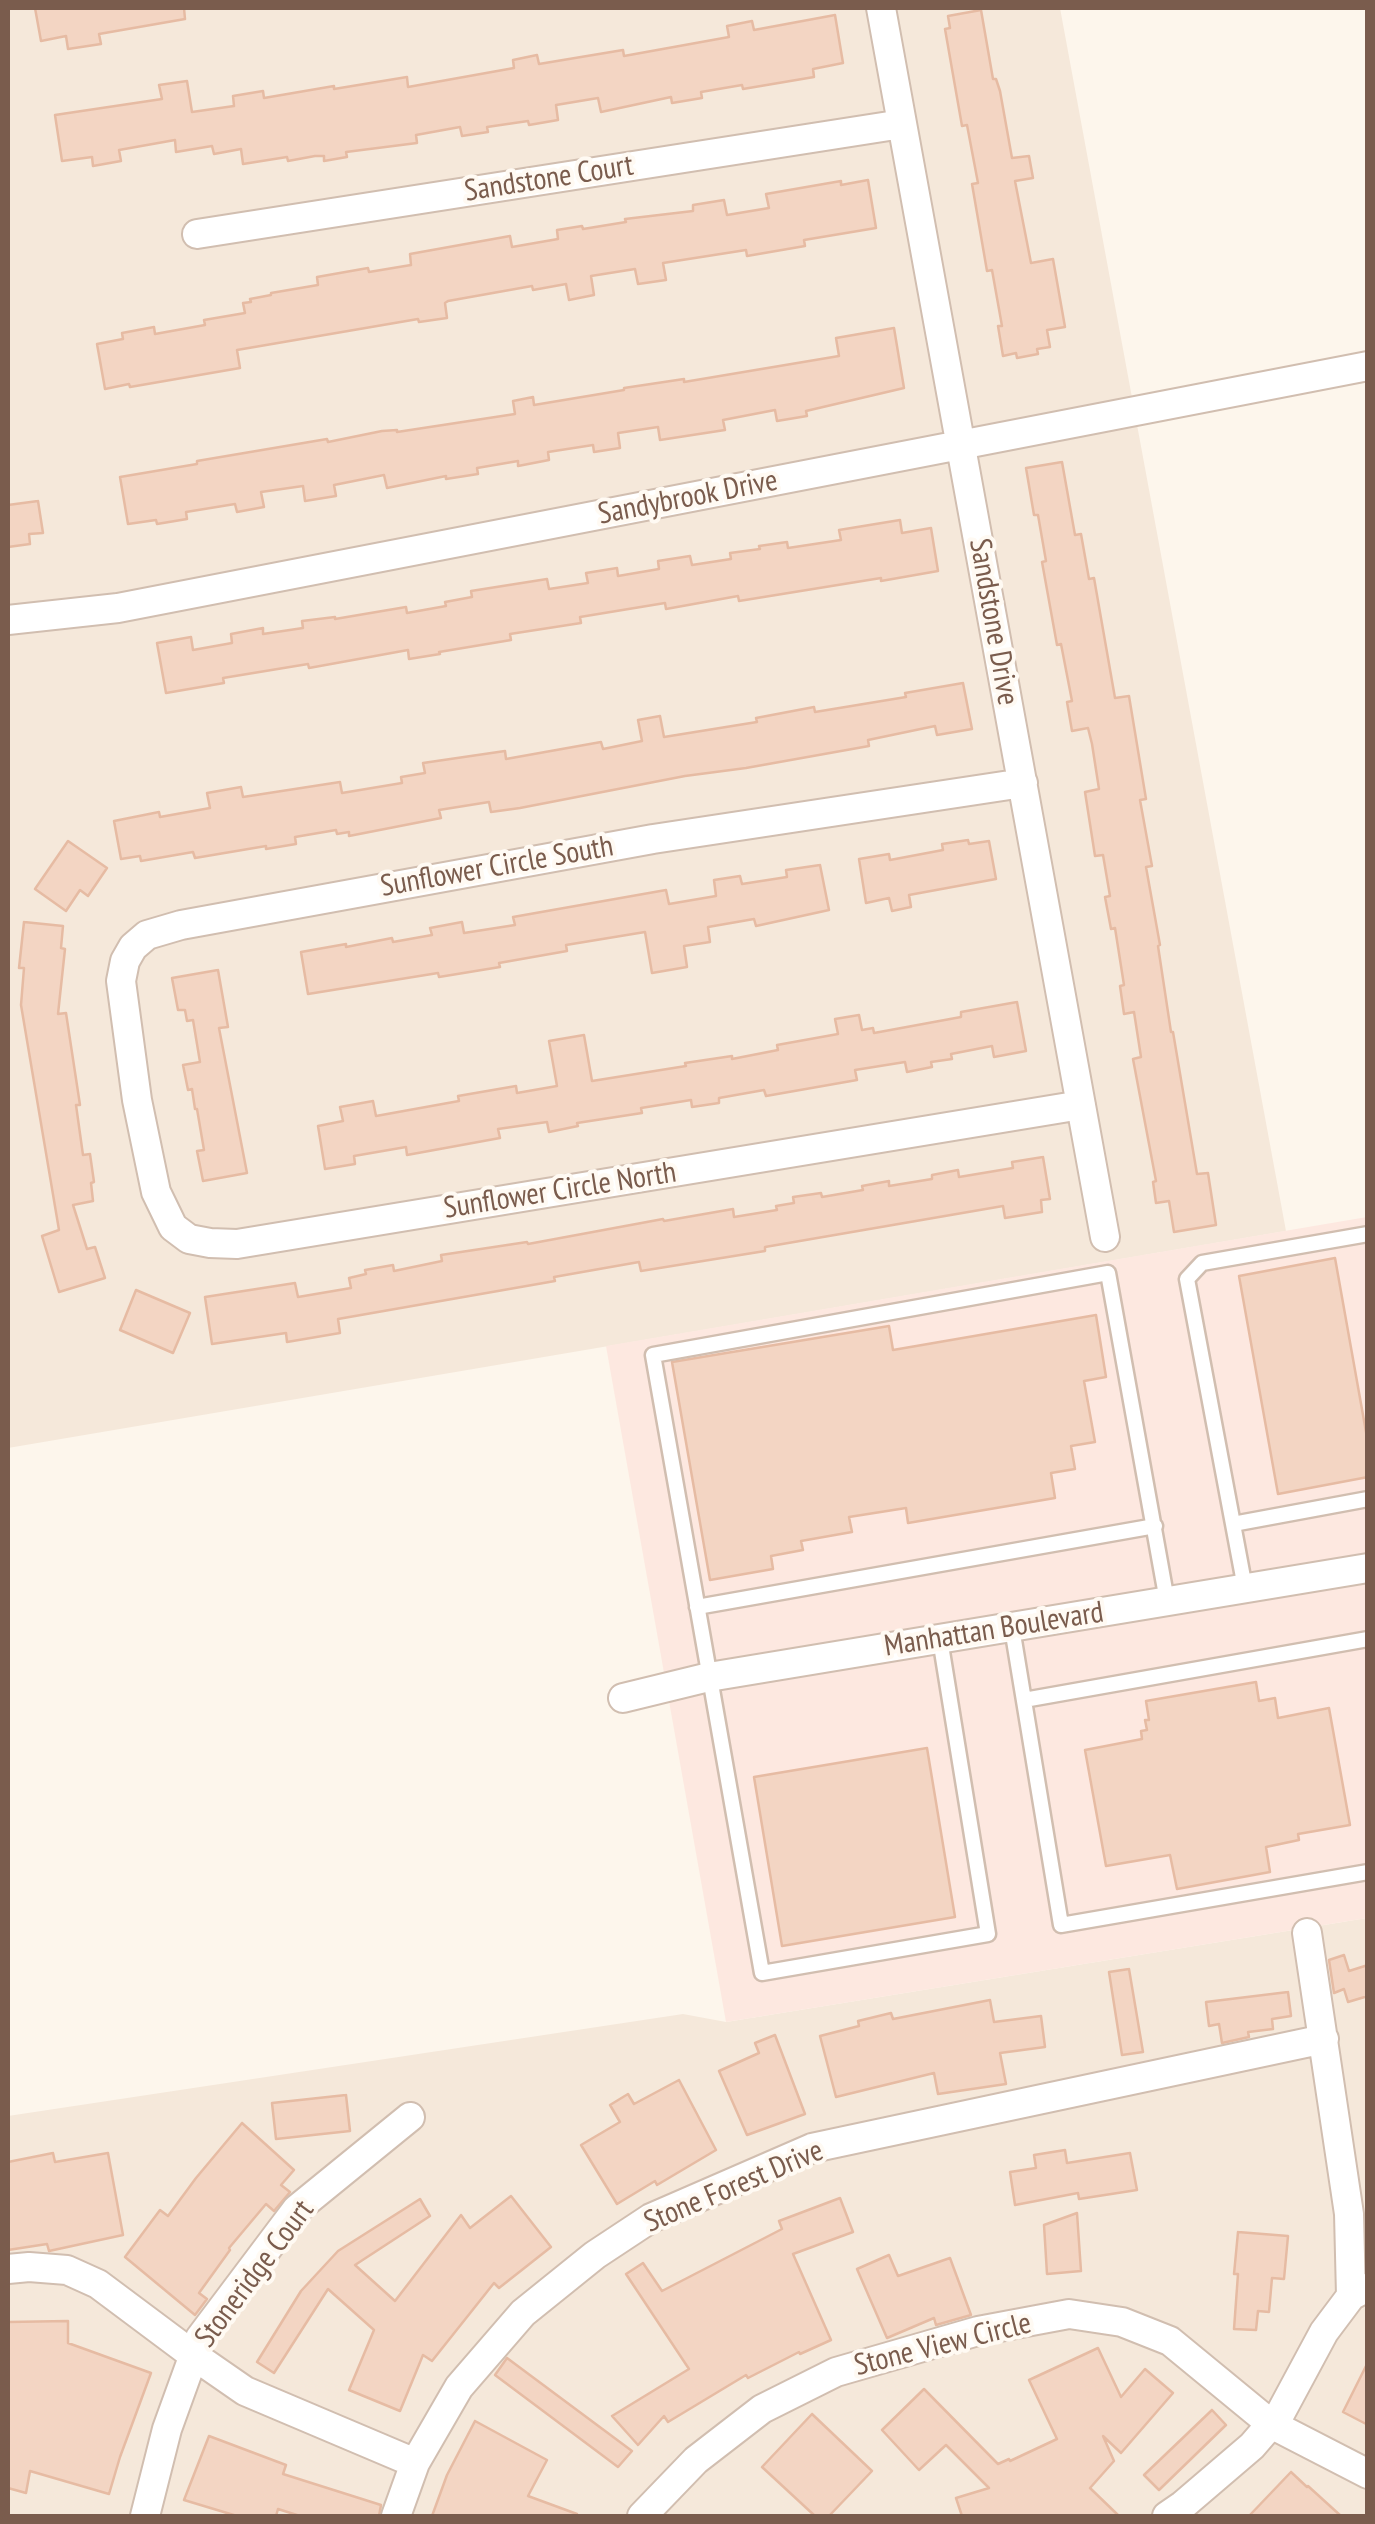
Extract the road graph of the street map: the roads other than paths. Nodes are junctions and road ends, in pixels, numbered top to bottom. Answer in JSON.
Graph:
{"nodes":[{"id":1,"x":881,"y":8,"type":"edge"},
{"id":2,"x":902,"y":124,"type":"junction"},
{"id":3,"x":196,"y":234,"type":"dead end"},
{"id":4,"x":1368,"y":366,"type":"edge"},
{"id":5,"x":961,"y":446,"type":"junction"},
{"id":6,"x":8,"y":620,"type":"edge"},
{"id":7,"x":1022,"y":784,"type":"junction"},
{"id":8,"x":137,"y":1100,"type":"joint"},
{"id":9,"x":1081,"y":1105,"type":"junction"},
{"id":10,"x":1368,"y":1234,"type":"edge"},
{"id":11,"x":1106,"y":1237,"type":"dead end"},
{"id":12,"x":1368,"y":1500,"type":"edge"},
{"id":13,"x":1233,"y":1524,"type":"junction"},
{"id":14,"x":1155,"y":1526,"type":"junction"},
{"id":15,"x":1368,"y":1568,"type":"edge"},
{"id":16,"x":1245,"y":1588,"type":"junction"},
{"id":17,"x":1167,"y":1601,"type":"junction"},
{"id":18,"x":697,"y":1607,"type":"junction"},
{"id":19,"x":1012,"y":1628,"type":"junction"},
{"id":20,"x":940,"y":1639,"type":"junction"},
{"id":21,"x":1368,"y":1639,"type":"edge"},
{"id":22,"x":709,"y":1677,"type":"junction"},
{"id":23,"x":622,"y":1698,"type":"dead end"},
{"id":24,"x":1024,"y":1700,"type":"junction"},
{"id":25,"x":1368,"y":1872,"type":"edge"},
{"id":26,"x":1307,"y":1933,"type":"dead end"},
{"id":27,"x":1324,"y":2039,"type":"junction"},
{"id":28,"x":410,"y":2117,"type":"dead end"},
{"id":29,"x":8,"y":2269,"type":"edge"},
{"id":30,"x":1359,"y":2292,"type":"edge"},
{"id":31,"x":193,"y":2355,"type":"junction"},
{"id":32,"x":1271,"y":2424,"type":"junction"},
{"id":33,"x":415,"y":2463,"type":"junction"},
{"id":34,"x":1368,"y":2474,"type":"edge"},
{"id":35,"x":145,"y":2516,"type":"edge"},
{"id":36,"x":396,"y":2516,"type":"edge"},
{"id":37,"x":642,"y":2516,"type":"edge"},
{"id":38,"x":1167,"y":2516,"type":"edge"}],
"edges":[{"from":1,"to":2,"type":"street","name":"Sandstone Drive"},
{"from":2,"to":3,"type":"street","name":"Sandstone Court"},
{"from":2,"to":5,"type":"street","name":"Sandstone Drive"},
{"from":4,"to":5,"type":"street","name":"Sandybrook Drive"},
{"from":5,"to":6,"type":"street","name":"Sandybrook Drive"},
{"from":5,"to":7,"type":"street","name":"Sandstone Drive"},
{"from":7,"to":8,"type":"street","name":"Sunflower Circle South"},
{"from":7,"to":9,"type":"street","name":"Sandstone Drive"},
{"from":8,"to":9,"type":"street","name":"Sunflower Circle North"},
{"from":9,"to":11,"type":"street","name":"Sandstone Drive"},
{"from":10,"to":13,"type":"lane"},
{"from":12,"to":13,"type":"lane"},
{"from":13,"to":16,"type":"lane"},
{"from":14,"to":17,"type":"lane"},
{"from":14,"to":18,"type":"lane"},
{"from":14,"to":18,"type":"lane"},
{"from":15,"to":16,"type":"street","name":"Manhattan Boulevard"},
{"from":16,"to":17,"type":"street","name":"Manhattan Boulevard"},
{"from":17,"to":19,"type":"street","name":"Manhattan Boulevard"},
{"from":18,"to":22,"type":"lane"},
{"from":19,"to":20,"type":"street","name":"Manhattan Boulevard"},
{"from":19,"to":24,"type":"lane"},
{"from":20,"to":22,"type":"street","name":"Manhattan Boulevard"},
{"from":20,"to":22,"type":"lane"},
{"from":21,"to":24,"type":"lane"},
{"from":22,"to":23,"type":"street","name":"Manhattan Boulevard"},
{"from":24,"to":25,"type":"lane"},
{"from":26,"to":27,"type":"street"},
{"from":27,"to":30,"type":"street"},
{"from":27,"to":33,"type":"street","name":"Stone Forest Drive"},
{"from":28,"to":31,"type":"street","name":"Stoneridge Court"},
{"from":29,"to":31,"type":"street"},
{"from":30,"to":32,"type":"street"},
{"from":31,"to":33,"type":"street"},
{"from":31,"to":35,"type":"street","name":"Stoneridge Court"},
{"from":32,"to":34,"type":"street","name":"Stone View Circle"},
{"from":32,"to":37,"type":"street","name":"Stone View Circle"},
{"from":32,"to":38,"type":"street"},
{"from":33,"to":36,"type":"street","name":"Stone Forest Drive"}]}
